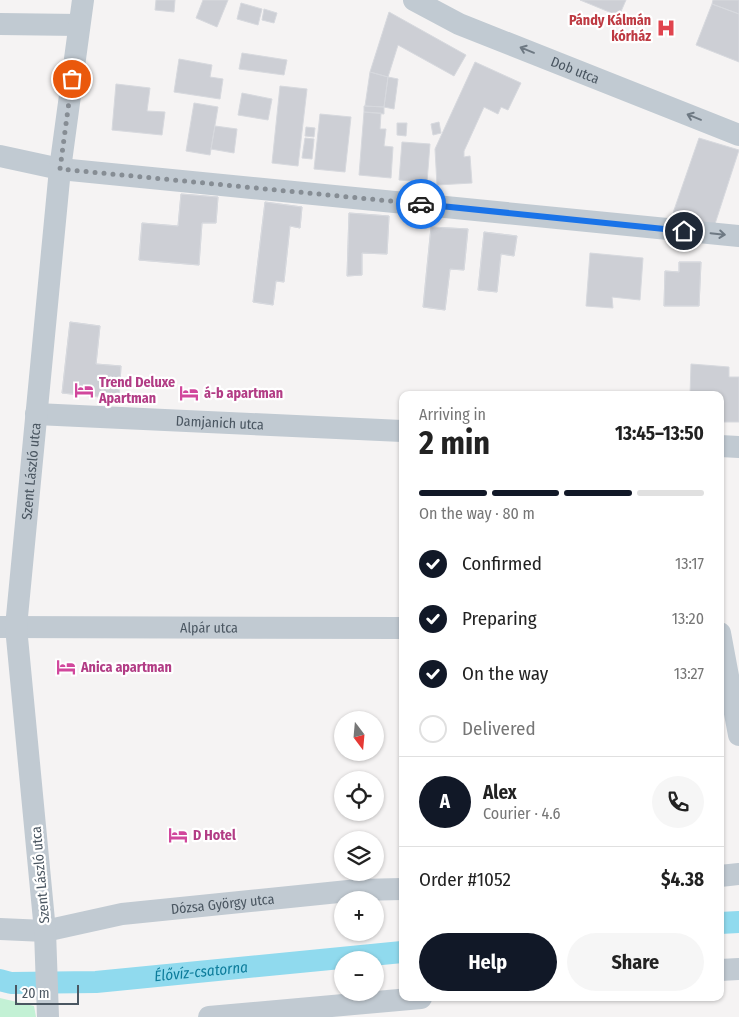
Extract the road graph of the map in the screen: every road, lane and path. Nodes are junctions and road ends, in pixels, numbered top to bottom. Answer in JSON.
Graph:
{"nodes":[{"id":1,"x":83,"y":0,"type":"edge"},
{"id":2,"x":414,"y":0,"type":"edge"},
{"id":3,"x":0,"y":24,"type":"edge"},
{"id":4,"x":79,"y":25,"type":"junction"},
{"id":5,"x":739,"y":135,"type":"edge"},
{"id":6,"x":0,"y":156,"type":"edge"},
{"id":7,"x":60,"y":169,"type":"junction"},
{"id":8,"x":739,"y":236,"type":"edge"},
{"id":9,"x":36,"y":414,"type":"junction"},
{"id":10,"x":399,"y":431,"type":"edge"},
{"id":11,"x":724,"y":446,"type":"edge"},
{"id":12,"x":739,"y":447,"type":"edge"},
{"id":13,"x":8,"y":627,"type":"edge"},
{"id":14,"x":399,"y":628,"type":"edge"},
{"id":15,"x":724,"y":629,"type":"edge"},
{"id":16,"x":739,"y":629,"type":"edge"},
{"id":17,"x":724,"y":654,"type":"edge"},
{"id":18,"x":739,"y":735,"type":"edge"},
{"id":19,"x":739,"y":874,"type":"edge"},
{"id":20,"x":724,"y":876,"type":"edge"},
{"id":21,"x":399,"y":889,"type":"edge"},
{"id":22,"x":0,"y":929,"type":"edge"},
{"id":23,"x":45,"y":938,"type":"junction"},
{"id":24,"x":739,"y":968,"type":"edge"},
{"id":25,"x":724,"y":970,"type":"edge"},
{"id":26,"x":399,"y":1000,"type":"edge"},
{"id":27,"x":48,"y":1017,"type":"edge"},
{"id":28,"x":208,"y":1017,"type":"edge"}],
"edges":[{"from":1,"to":4,"type":"street","name":"Szent László utca"},
{"from":5,"to":2,"type":"street","name":"Dob utca","one_way":true},
{"from":3,"to":4,"type":"street"},
{"from":4,"to":7,"type":"street","name":"Szent László utca"},
{"from":6,"to":7,"type":"street"},
{"from":7,"to":8,"type":"street","one_way":true},
{"from":7,"to":9,"type":"street","name":"Szent László utca"},
{"from":9,"to":10,"type":"street","name":"Damjanich utca"},
{"from":9,"to":13,"type":"street","name":"Szent László utca"},
{"from":11,"to":12,"type":"street"},
{"from":13,"to":14,"type":"street","name":"Alpár utca"},
{"from":13,"to":23,"type":"street","name":"Szent László utca"},
{"from":15,"to":16,"type":"street"},
{"from":17,"to":18,"type":"street"},
{"from":19,"to":20,"type":"street"},
{"from":21,"to":23,"type":"street","name":"Dózsa György utca"},
{"from":22,"to":23,"type":"street","name":"Dózsa György utca"},
{"from":23,"to":27,"type":"street","name":"Szent László utca"},
{"from":24,"to":25,"type":"street"},
{"from":26,"to":28,"type":"street"}]}
